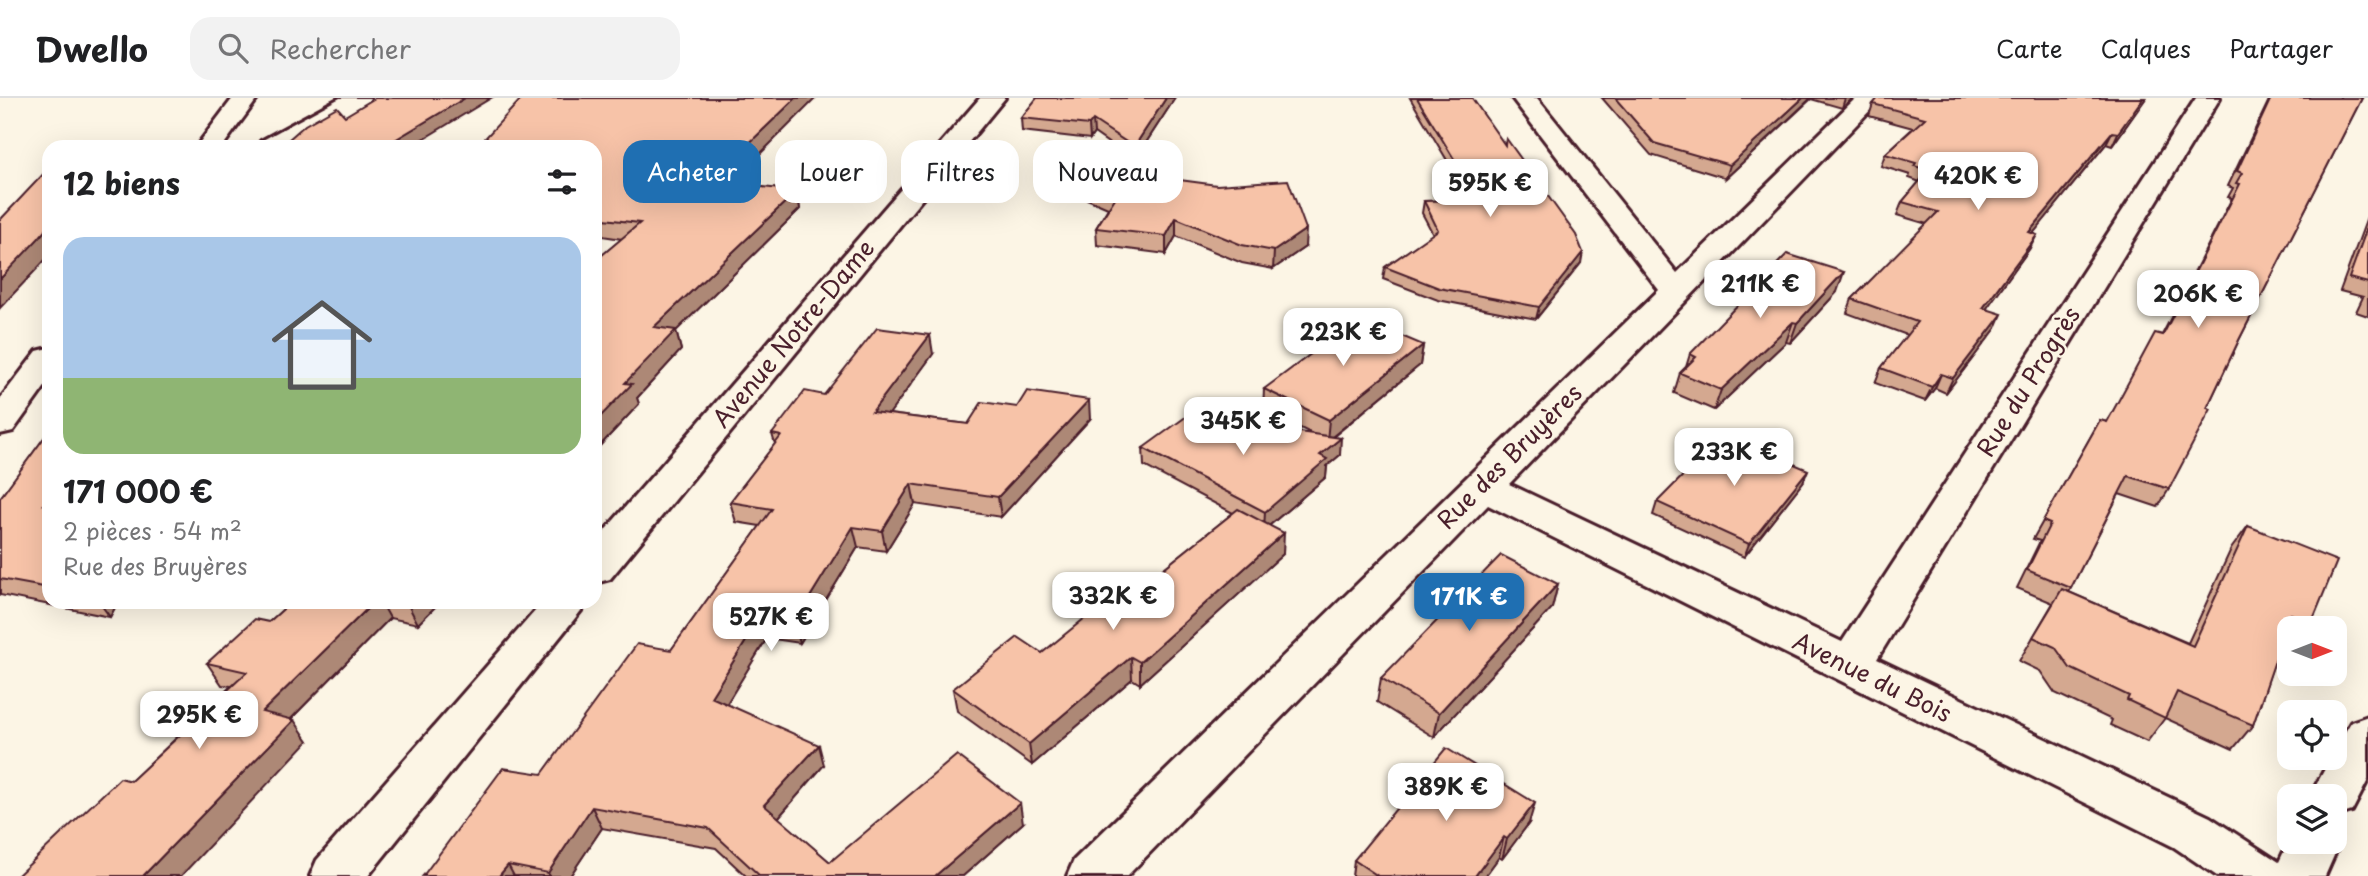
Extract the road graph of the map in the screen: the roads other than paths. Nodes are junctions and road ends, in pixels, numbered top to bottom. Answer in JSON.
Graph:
{"nodes":[{"id":1,"x":246,"y":98,"type":"edge"},
{"id":2,"x":358,"y":98,"type":"edge"},
{"id":3,"x":993,"y":98,"type":"edge"},
{"id":4,"x":1524,"y":98,"type":"edge"},
{"id":5,"x":1870,"y":98,"type":"edge"},
{"id":6,"x":2208,"y":98,"type":"edge"},
{"id":7,"x":214,"y":140,"type":"edge"},
{"id":8,"x":283,"y":140,"type":"edge"},
{"id":9,"x":1676,"y":292,"type":"junction"},
{"id":10,"x":42,"y":367,"type":"edge"},
{"id":11,"x":0,"y":423,"type":"edge"},
{"id":12,"x":1481,"y":486,"type":"junction"},
{"id":13,"x":602,"y":561,"type":"edge"},
{"id":14,"x":561,"y":609,"type":"edge"},
{"id":15,"x":1849,"y":667,"type":"junction"},
{"id":16,"x":2368,"y":735,"type":"edge"},
{"id":17,"x":2341,"y":784,"type":"edge"},
{"id":18,"x":2309,"y":854,"type":"edge"},
{"id":19,"x":336,"y":876,"type":"edge"},
{"id":20,"x":1093,"y":876,"type":"edge"},
{"id":21,"x":2260,"y":876,"type":"edge"},
{"id":22,"x":2299,"y":876,"type":"edge"}],
"edges":[{"from":1,"to":7,"type":"street"},
{"from":2,"to":8,"type":"street"},
{"from":3,"to":13,"type":"street","name":"Avenue Notre-Dame"},
{"from":4,"to":9,"type":"street"},
{"from":5,"to":9,"type":"street","name":"Rue des Bruyères"},
{"from":6,"to":15,"type":"street","name":"Rue du Progrès"},
{"from":9,"to":12,"type":"street","name":"Rue des Bruyères"},
{"from":10,"to":11,"type":"street"},
{"from":12,"to":15,"type":"street","name":"Avenue du Bois"},
{"from":12,"to":20,"type":"street","name":"Rue des Bruyères"},
{"from":14,"to":19,"type":"street"},
{"from":15,"to":21,"type":"street","name":"Avenue du Bois"},
{"from":16,"to":17,"type":"street"},
{"from":18,"to":22,"type":"street"}]}
